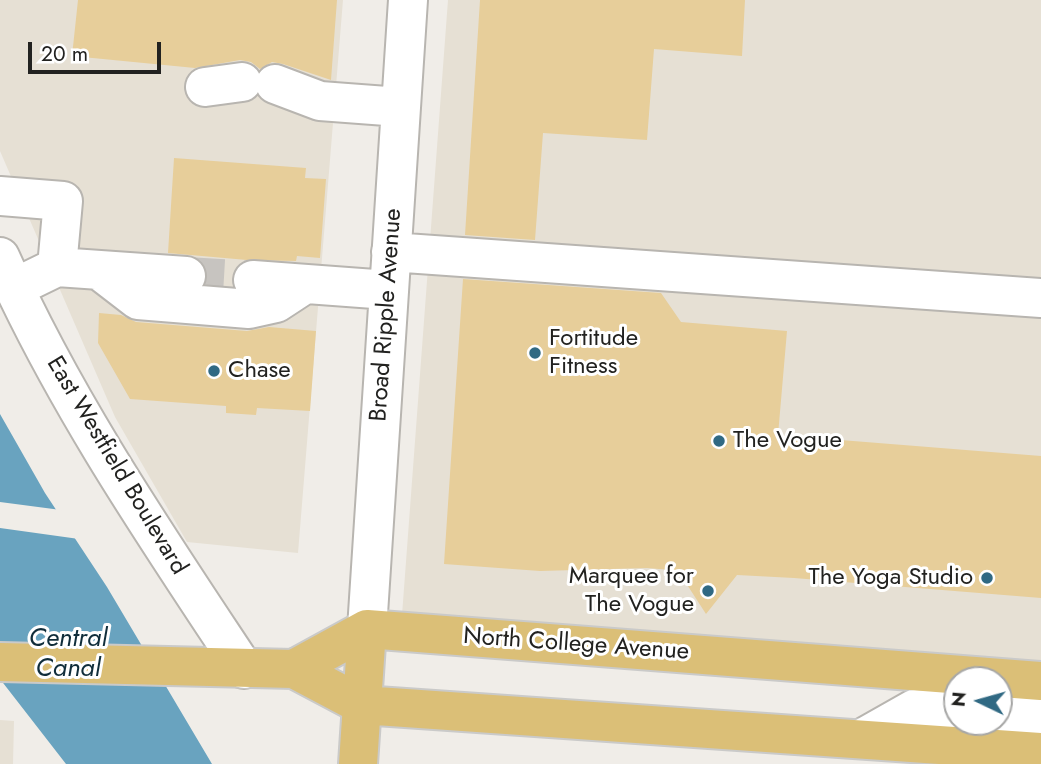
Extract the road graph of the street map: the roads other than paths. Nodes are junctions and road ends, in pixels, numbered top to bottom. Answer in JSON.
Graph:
{"nodes":[{"id":1,"x":408,"y":0,"type":"edge"},
{"id":2,"x":241,"y":84,"type":"dead end"},
{"id":3,"x":401,"y":107,"type":"junction"},
{"id":4,"x":0,"y":197,"type":"edge"},
{"id":5,"x":391,"y":252,"type":"junction"},
{"id":6,"x":57,"y":267,"type":"junction"},
{"id":7,"x":99,"y":270,"type":"junction"},
{"id":8,"x":7,"y":272,"type":"edge"},
{"id":9,"x":187,"y":276,"type":"tunnel mouth"},
{"id":10,"x":253,"y":280,"type":"tunnel mouth"},
{"id":11,"x":306,"y":284,"type":"junction"},
{"id":12,"x":388,"y":290,"type":"junction"},
{"id":13,"x":1041,"y":298,"type":"edge"},
{"id":14,"x":367,"y":629,"type":"junction"},
{"id":15,"x":0,"y":662,"type":"edge"},
{"id":16,"x":867,"y":668,"type":"junction"},
{"id":17,"x":244,"y":669,"type":"junction"},
{"id":18,"x":294,"y":669,"type":"junction"},
{"id":19,"x":1041,"y":681,"type":"edge"},
{"id":20,"x":362,"y":705,"type":"junction"},
{"id":21,"x":914,"y":709,"type":"junction"},
{"id":22,"x":943,"y":710,"type":"edge"},
{"id":23,"x":1013,"y":714,"type":"edge"},
{"id":24,"x":1041,"y":717,"type":"edge"},
{"id":25,"x":861,"y":739,"type":"junction"},
{"id":26,"x":1041,"y":752,"type":"edge"},
{"id":27,"x":358,"y":764,"type":"edge"}],
"edges":[{"from":1,"to":3,"type":"street","name":"Broad Ripple Avenue"},
{"from":2,"to":3,"type":"street"},
{"from":3,"to":5,"type":"street","name":"Broad Ripple Avenue"},
{"from":4,"to":6,"type":"street"},
{"from":5,"to":12,"type":"street","name":"Broad Ripple Avenue"},
{"from":5,"to":13,"type":"street"},
{"from":6,"to":7,"type":"street"},
{"from":6,"to":8,"type":"street"},
{"from":7,"to":9,"type":"street"},
{"from":7,"to":11,"type":"street"},
{"from":8,"to":17,"type":"street","name":"East Westfield Boulevard"},
{"from":10,"to":11,"type":"street"},
{"from":11,"to":12,"type":"street"},
{"from":12,"to":14,"type":"street","name":"Broad Ripple Avenue"},
{"from":14,"to":16,"type":"main road","name":"North College Avenue"},
{"from":14,"to":18,"type":"main road"},
{"from":14,"to":20,"type":"main road"},
{"from":15,"to":17,"type":"main road"},
{"from":16,"to":19,"type":"main road","name":"North College Avenue"},
{"from":16,"to":21,"type":"street"},
{"from":17,"to":18,"type":"main road"},
{"from":18,"to":20,"type":"main road"},
{"from":20,"to":25,"type":"main road"},
{"from":20,"to":27,"type":"main road"},
{"from":21,"to":22,"type":"street"},
{"from":21,"to":25,"type":"street"},
{"from":23,"to":24,"type":"street"},
{"from":25,"to":26,"type":"main road"}]}
